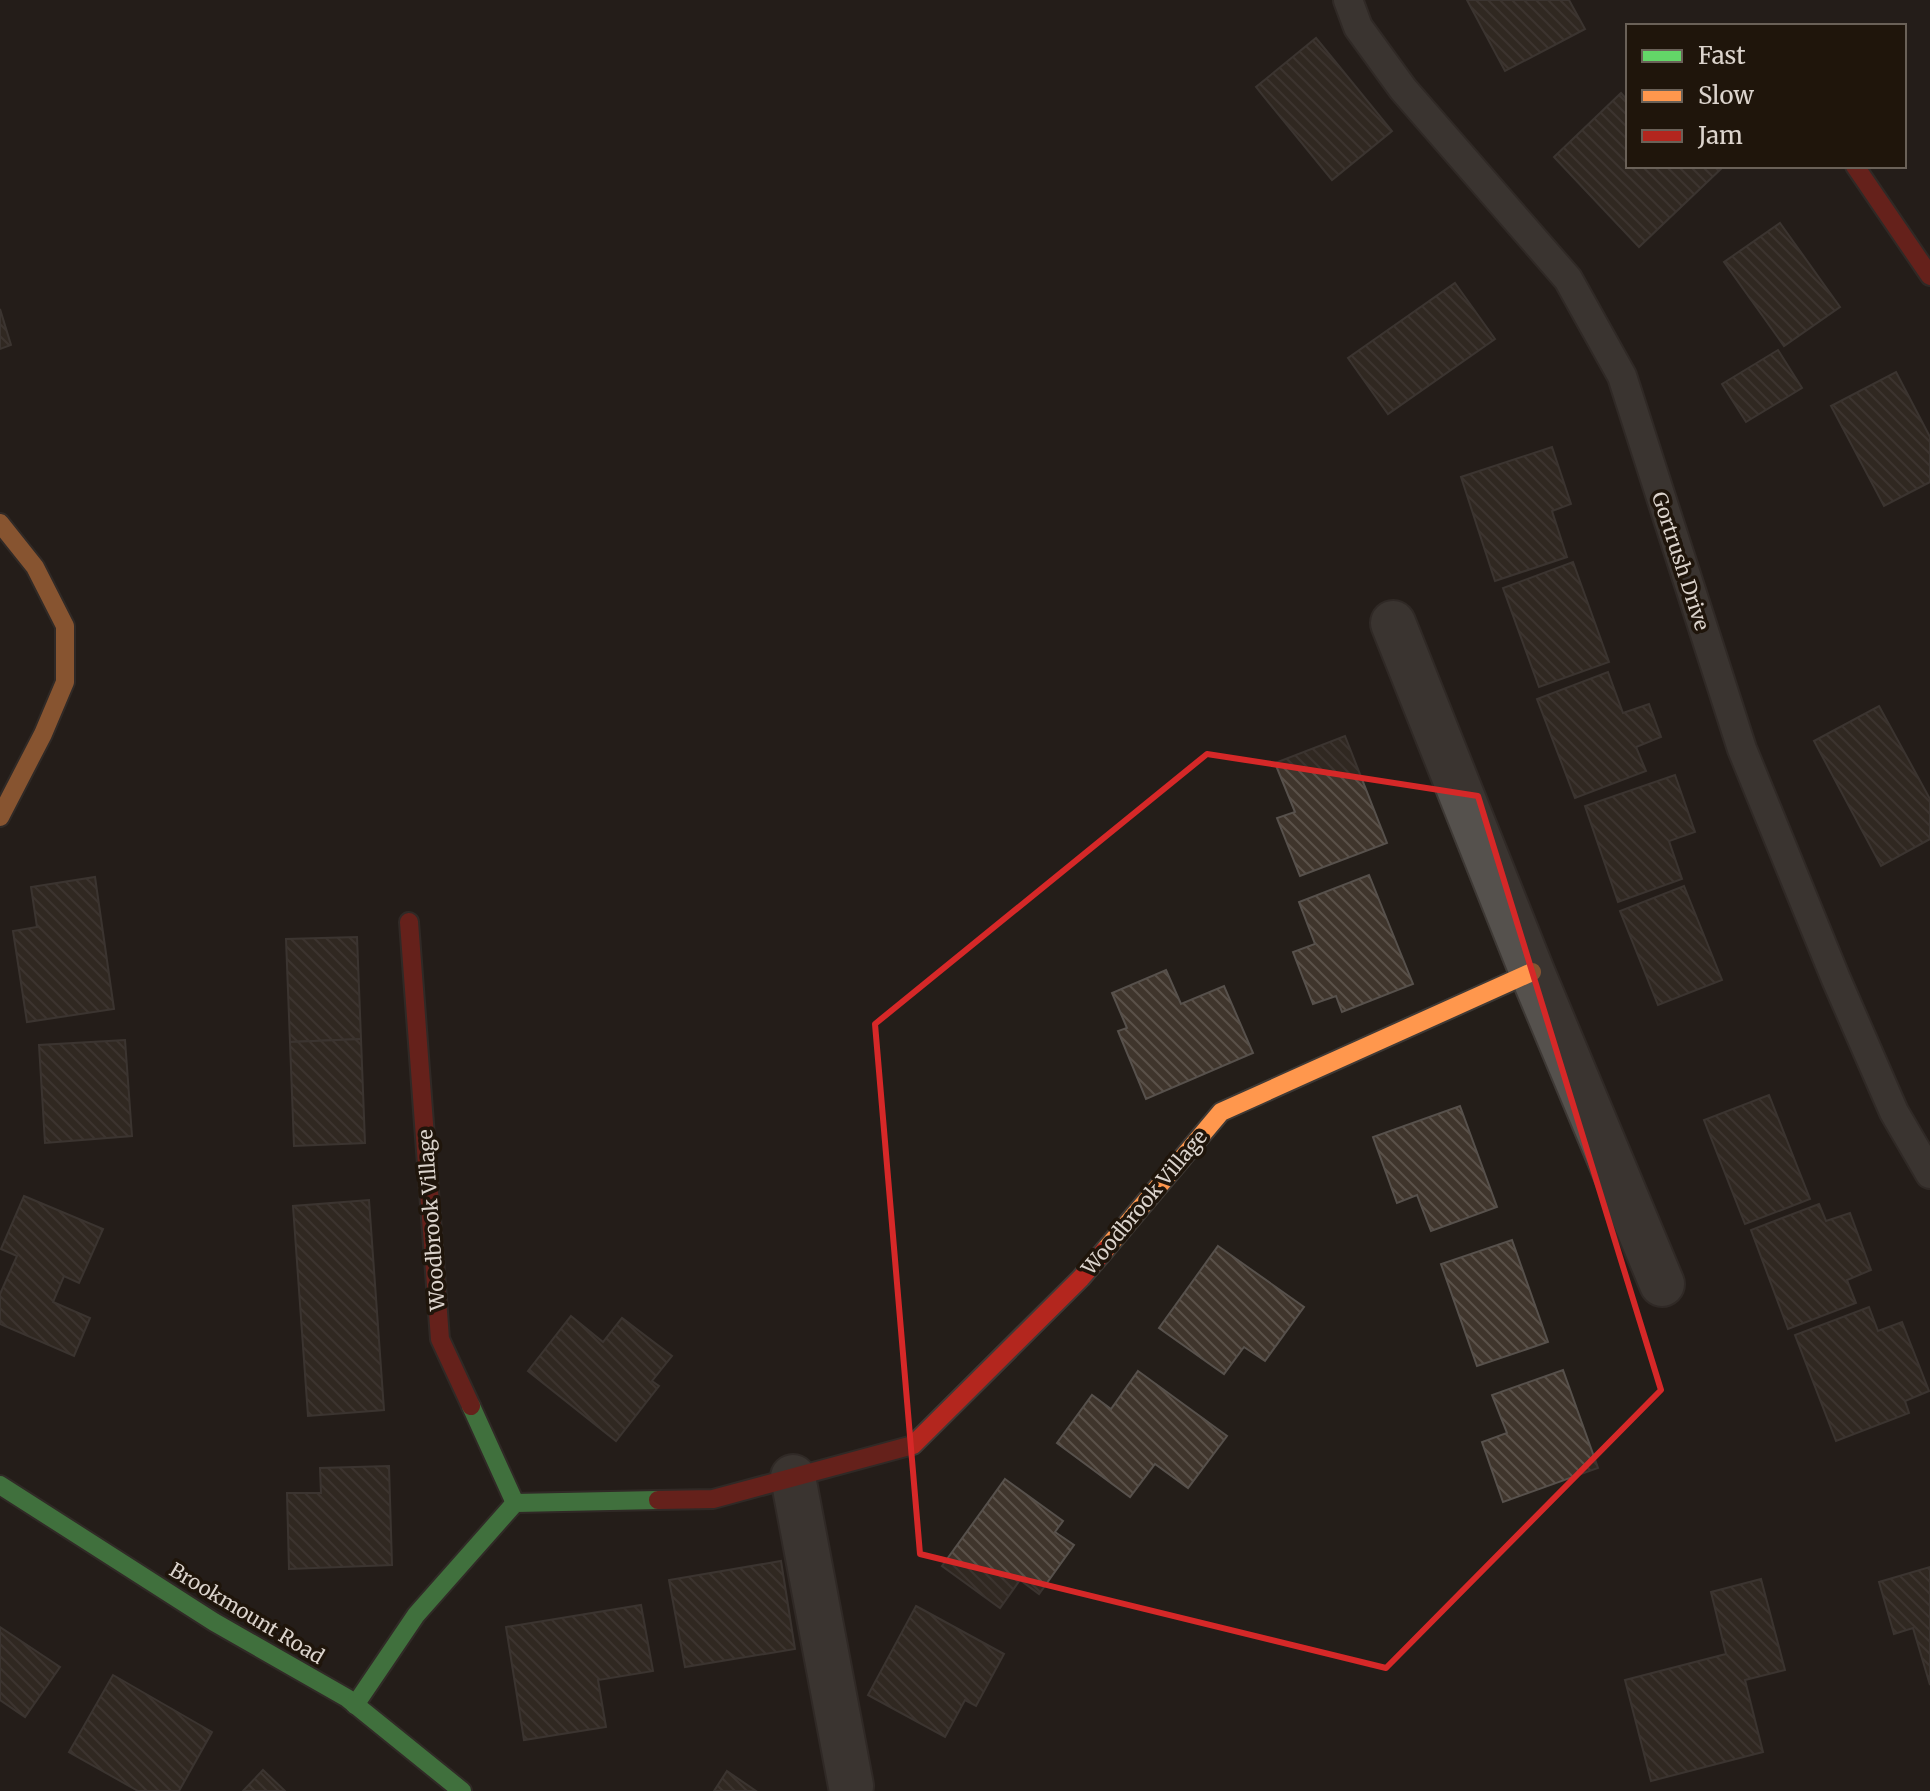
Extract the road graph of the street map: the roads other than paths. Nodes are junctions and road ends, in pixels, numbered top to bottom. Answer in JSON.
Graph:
{"nodes":[{"id":1,"x":1348,"y":0,"type":"edge"},
{"id":2,"x":1856,"y":168,"type":"edge"},
{"id":3,"x":1930,"y":276,"type":"edge"},
{"id":4,"x":0,"y":523,"type":"edge"},
{"id":5,"x":1393,"y":623,"type":"dead end"},
{"id":6,"x":0,"y":817,"type":"edge"},
{"id":7,"x":409,"y":922,"type":"dead end"},
{"id":8,"x":1532,"y":972,"type":"junction"},
{"id":9,"x":1930,"y":1174,"type":"edge"},
{"id":10,"x":1662,"y":1284,"type":"dead end"},
{"id":11,"x":793,"y":1477,"type":"junction"},
{"id":12,"x":0,"y":1485,"type":"edge"},
{"id":13,"x":515,"y":1503,"type":"junction"},
{"id":14,"x":355,"y":1705,"type":"junction"},
{"id":15,"x":851,"y":1786,"type":"dead end"},
{"id":16,"x":462,"y":1791,"type":"edge"}],
"edges":[{"from":1,"to":9,"type":"lane","name":"Gortrush Drive"},
{"from":2,"to":3,"type":"street"},
{"from":4,"to":6,"type":"street"},
{"from":5,"to":8,"type":"street"},
{"from":7,"to":13,"type":"street","name":"Woodbrook Village"},
{"from":8,"to":10,"type":"street"},
{"from":8,"to":11,"type":"street","name":"Woodbrook Village"},
{"from":11,"to":13,"type":"street","name":"Woodbrook Village"},
{"from":11,"to":15,"type":"street"},
{"from":12,"to":14,"type":"street","name":"Brookmount Road"},
{"from":13,"to":14,"type":"street"},
{"from":14,"to":16,"type":"street","name":"Brookmount Road"}]}
